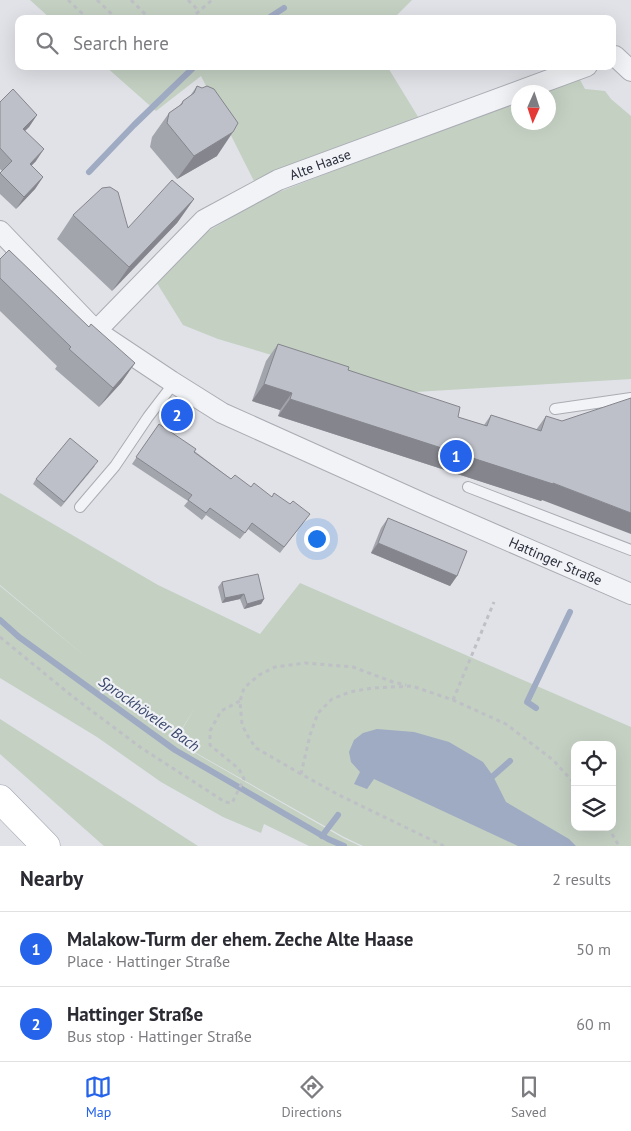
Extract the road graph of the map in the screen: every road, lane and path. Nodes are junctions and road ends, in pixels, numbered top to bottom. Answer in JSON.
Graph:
{"nodes":[{"id":1,"x":68,"y":0,"type":"edge"},
{"id":2,"x":97,"y":0,"type":"edge"},
{"id":3,"x":131,"y":0,"type":"edge"},
{"id":4,"x":188,"y":0,"type":"edge"},
{"id":5,"x":212,"y":0,"type":"edge"},
{"id":6,"x":199,"y":11,"type":"junction"},
{"id":7,"x":84,"y":15,"type":"edge"},
{"id":8,"x":113,"y":15,"type":"edge"},
{"id":9,"x":146,"y":15,"type":"edge"},
{"id":10,"x":194,"y":15,"type":"edge"},
{"id":11,"x":616,"y":57,"type":"edge"},
{"id":12,"x":576,"y":70,"type":"edge"},
{"id":13,"x":631,"y":71,"type":"edge"},
{"id":14,"x":0,"y":232,"type":"edge"},
{"id":15,"x":96,"y":331,"type":"junction"},
{"id":16,"x":174,"y":383,"type":"junction"},
{"id":17,"x":631,"y":398,"type":"edge"},
{"id":18,"x":555,"y":409,"type":"dead end"},
{"id":19,"x":468,"y":487,"type":"dead end"},
{"id":20,"x":80,"y":507,"type":"dead end"},
{"id":21,"x":631,"y":550,"type":"edge"},
{"id":22,"x":631,"y":594,"type":"edge"},
{"id":23,"x":494,"y":602,"type":"dead end"},
{"id":24,"x":0,"y":637,"type":"edge"},
{"id":25,"x":412,"y":686,"type":"junction"},
{"id":26,"x":453,"y":700,"type":"junction"},
{"id":27,"x":240,"y":701,"type":"junction"},
{"id":28,"x":301,"y":774,"type":"junction"},
{"id":29,"x":571,"y":780,"type":"edge"},
{"id":30,"x":0,"y":799,"type":"edge"},
{"id":31,"x":611,"y":831,"type":"edge"},
{"id":32,"x":46,"y":846,"type":"edge"},
{"id":33,"x":444,"y":846,"type":"edge"},
{"id":34,"x":620,"y":846,"type":"edge"}],
"edges":[{"from":1,"to":7,"type":"path"},
{"from":2,"to":8,"type":"path"},
{"from":3,"to":9,"type":"path"},
{"from":4,"to":6,"type":"path"},
{"from":5,"to":6,"type":"path"},
{"from":6,"to":10,"type":"path"},
{"from":11,"to":13,"type":"street"},
{"from":12,"to":15,"type":"street","name":"Alte Haase"},
{"from":14,"to":15,"type":"street","name":"Hattinger Straße"},
{"from":15,"to":16,"type":"street","name":"Hattinger Straße"},
{"from":16,"to":20,"type":"lane"},
{"from":16,"to":22,"type":"street","name":"Hattinger Straße"},
{"from":17,"to":18,"type":"lane"},
{"from":19,"to":21,"type":"lane"},
{"from":23,"to":26,"type":"path"},
{"from":24,"to":27,"type":"path"},
{"from":25,"to":26,"type":"path"},
{"from":25,"to":27,"type":"path"},
{"from":25,"to":28,"type":"path"},
{"from":26,"to":29,"type":"path"},
{"from":27,"to":28,"type":"path"},
{"from":28,"to":33,"type":"path"},
{"from":30,"to":32,"type":"main road"},
{"from":31,"to":34,"type":"path"}]}
